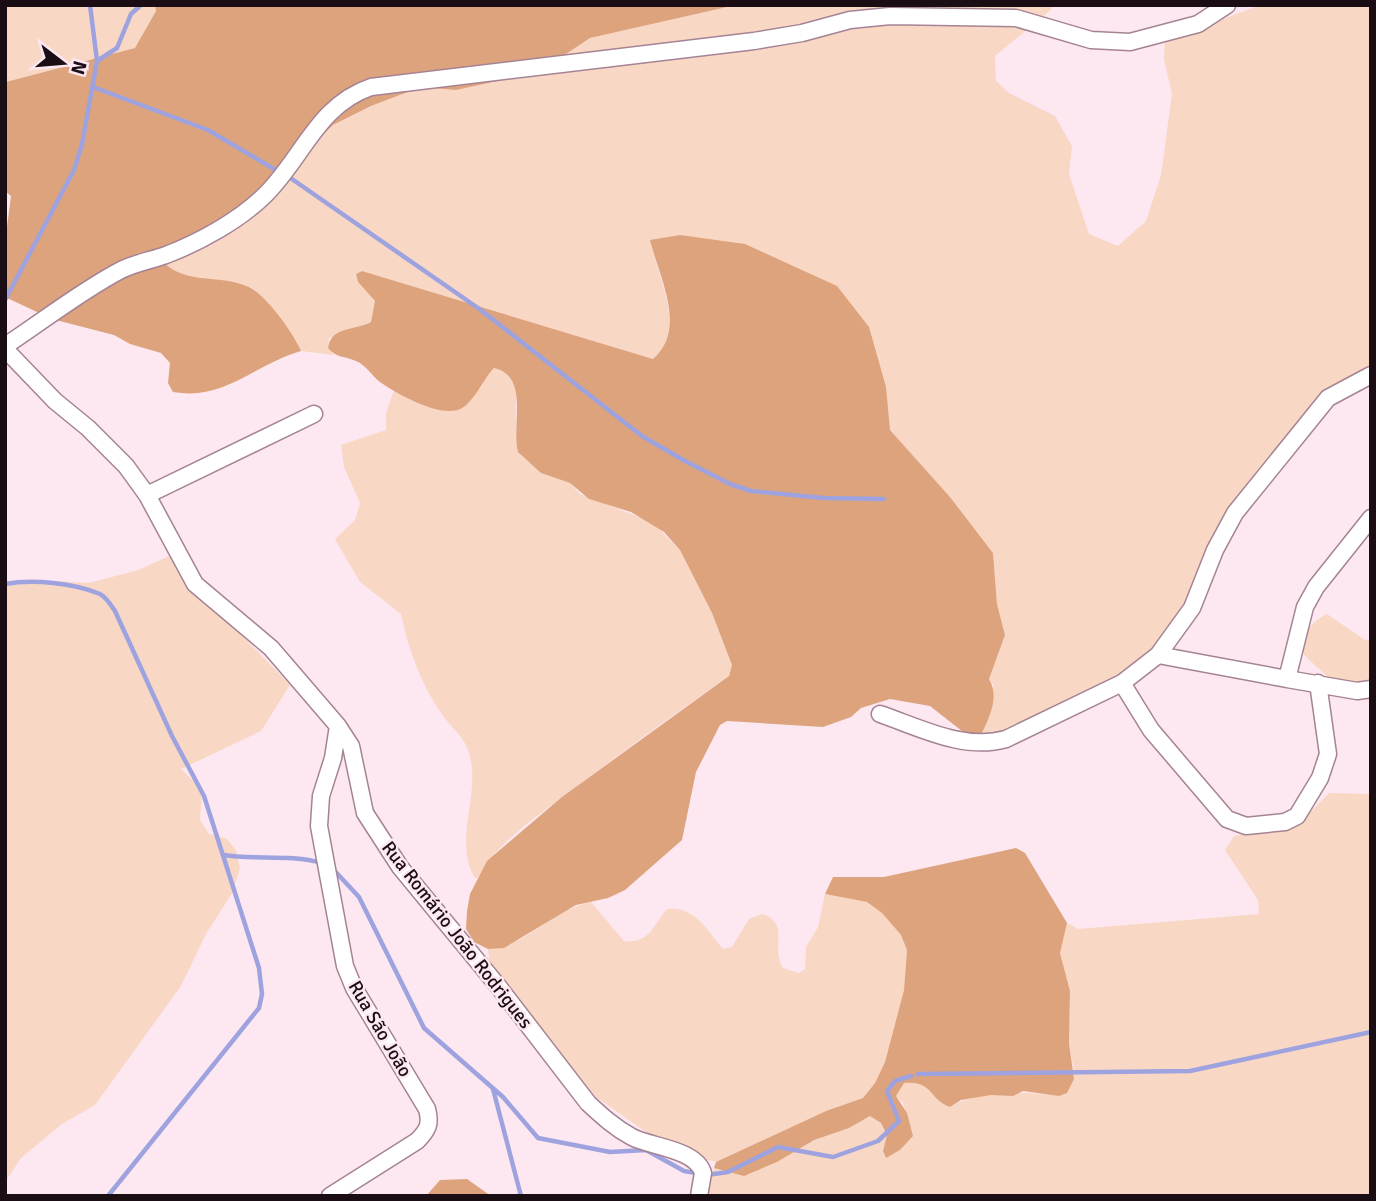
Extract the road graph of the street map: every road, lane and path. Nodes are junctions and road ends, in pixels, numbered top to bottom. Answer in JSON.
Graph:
{"nodes":[{"id":1,"x":1227,"y":5,"type":"edge"},
{"id":2,"x":5,"y":347,"type":"edge"},
{"id":3,"x":1371,"y":375,"type":"edge"},
{"id":4,"x":314,"y":414,"type":"dead end"},
{"id":5,"x":147,"y":495,"type":"junction"},
{"id":6,"x":1371,"y":518,"type":"edge"},
{"id":7,"x":1158,"y":655,"type":"junction"},
{"id":8,"x":1287,"y":679,"type":"junction"},
{"id":9,"x":1122,"y":683,"type":"junction"},
{"id":10,"x":1318,"y":683,"type":"junction"},
{"id":11,"x":1371,"y":689,"type":"edge"},
{"id":12,"x":880,"y":714,"type":"dead end"},
{"id":13,"x":338,"y":726,"type":"junction"},
{"id":14,"x":330,"y":1196,"type":"edge"},
{"id":15,"x":699,"y":1196,"type":"edge"}],
"edges":[{"from":1,"to":2,"type":"street"},
{"from":2,"to":5,"type":"street","name":"Rua Romário João Rodrigues"},
{"from":3,"to":7,"type":"street"},
{"from":4,"to":5,"type":"street"},
{"from":5,"to":13,"type":"street","name":"Rua Romário João Rodrigues"},
{"from":6,"to":8,"type":"street"},
{"from":7,"to":8,"type":"street"},
{"from":7,"to":9,"type":"street"},
{"from":8,"to":10,"type":"street"},
{"from":9,"to":10,"type":"street"},
{"from":9,"to":12,"type":"street"},
{"from":10,"to":11,"type":"street"},
{"from":13,"to":14,"type":"street","name":"Rua São João"},
{"from":13,"to":15,"type":"street","name":"Rua Romário João Rodrigues"}]}
